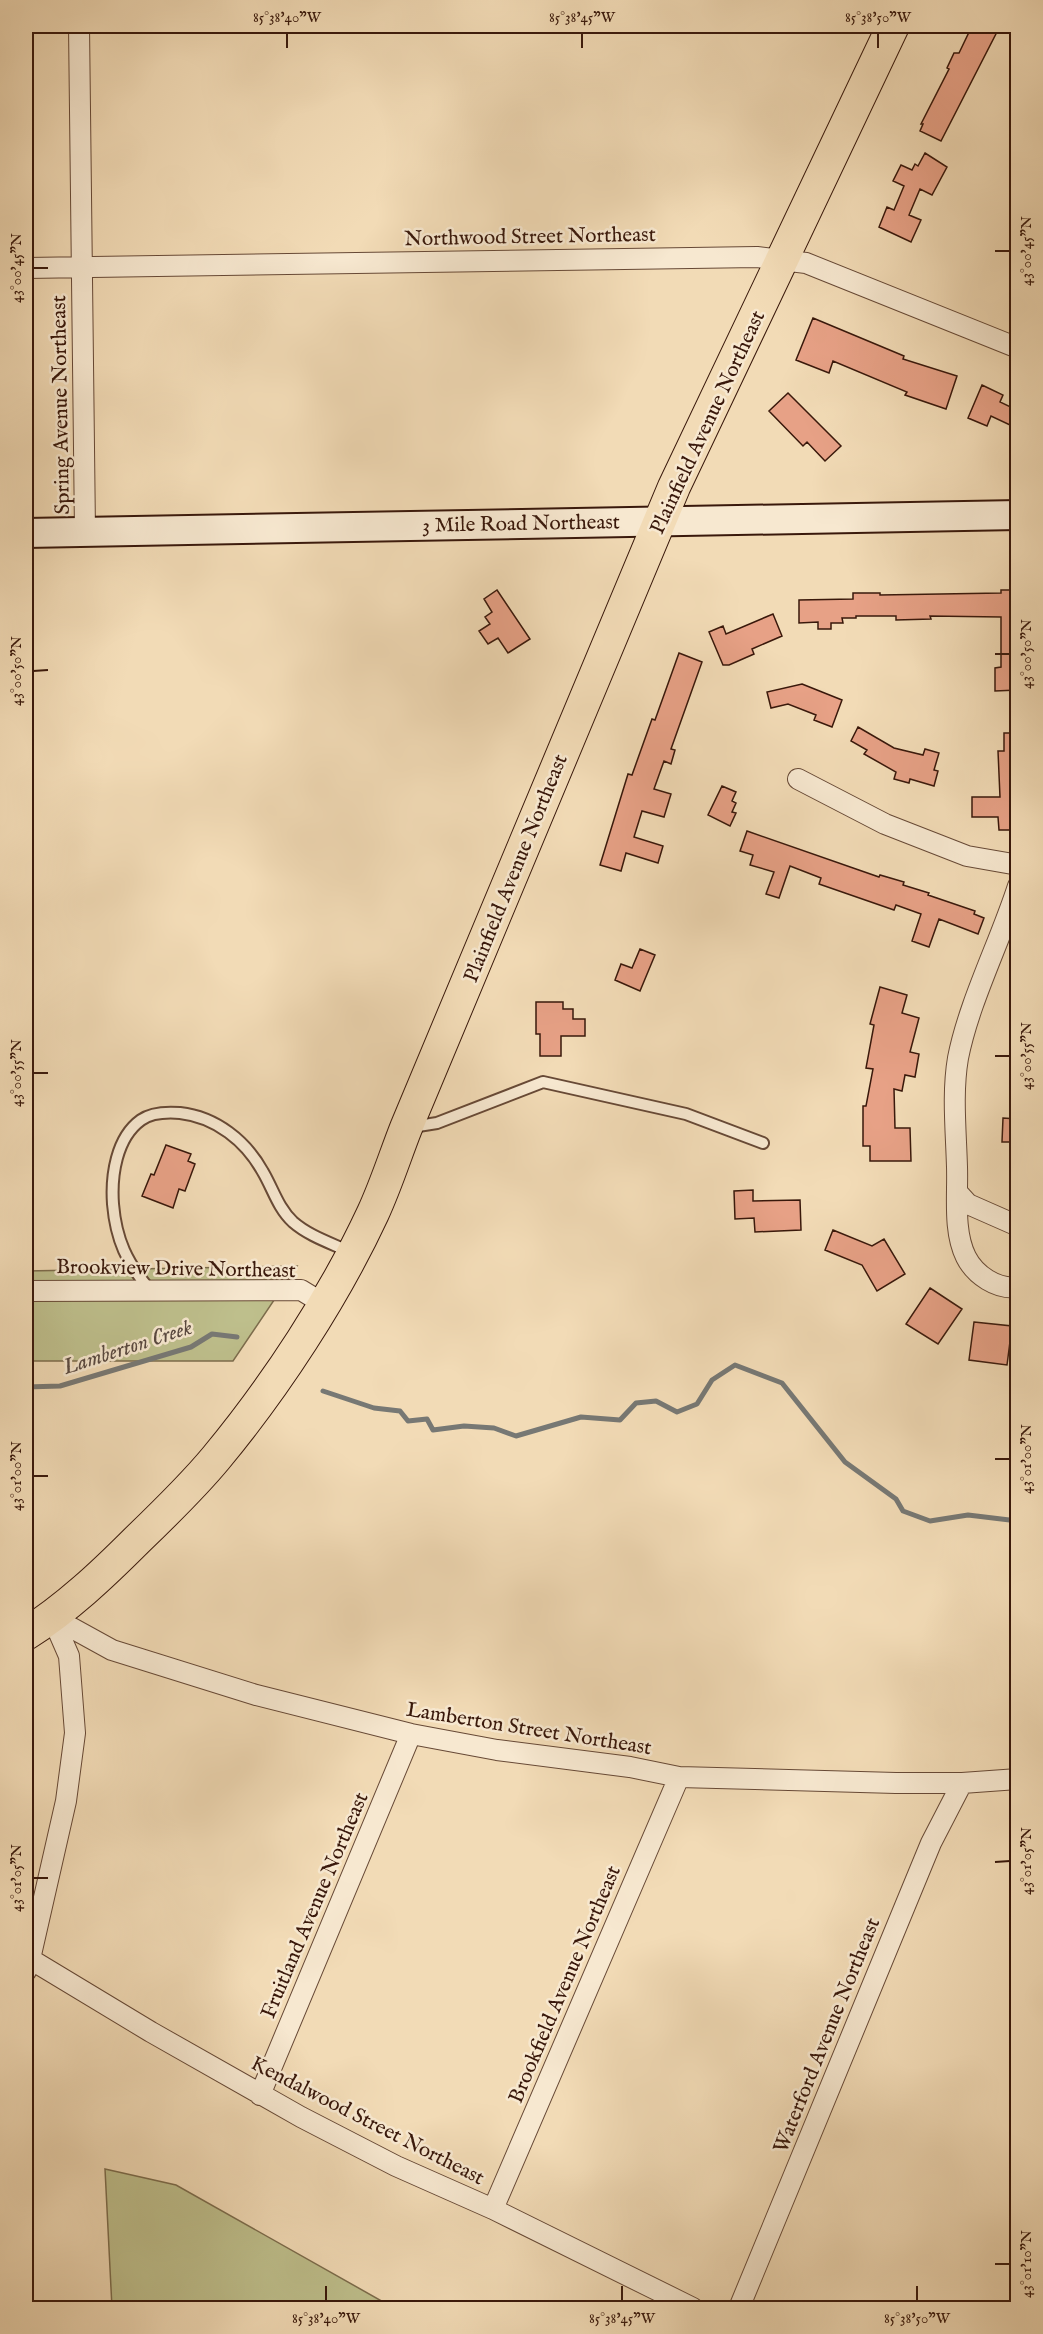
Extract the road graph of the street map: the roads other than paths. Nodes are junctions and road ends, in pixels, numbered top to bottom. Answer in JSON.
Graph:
{"nodes":[{"id":1,"x":80,"y":26,"type":"edge"},
{"id":2,"x":893,"y":26,"type":"edge"},
{"id":3,"x":782,"y":260,"type":"junction"},
{"id":4,"x":82,"y":267,"type":"junction"},
{"id":5,"x":26,"y":268,"type":"edge"},
{"id":6,"x":1017,"y":348,"type":"edge"},
{"id":7,"x":1017,"y":515,"type":"edge"},
{"id":8,"x":661,"y":520,"type":"junction"},
{"id":9,"x":85,"y":532,"type":"junction"},
{"id":10,"x":26,"y":533,"type":"edge"},
{"id":11,"x":798,"y":779,"type":"dead end"},
{"id":12,"x":1017,"y":864,"type":"edge"},
{"id":13,"x":1017,"y":886,"type":"edge"},
{"id":14,"x":406,"y":1128,"type":"junction"},
{"id":15,"x":763,"y":1143,"type":"dead end"},
{"id":16,"x":958,"y":1193,"type":"junction"},
{"id":17,"x":1017,"y":1226,"type":"edge"},
{"id":18,"x":351,"y":1253,"type":"junction"},
{"id":19,"x":1017,"y":1287,"type":"edge"},
{"id":20,"x":151,"y":1290,"type":"junction"},
{"id":21,"x":26,"y":1291,"type":"edge"},
{"id":22,"x":324,"y":1304,"type":"junction"},
{"id":23,"x":52,"y":1617,"type":"junction"},
{"id":24,"x":26,"y":1634,"type":"edge"},
{"id":25,"x":411,"y":1734,"type":"junction"},
{"id":26,"x":678,"y":1777,"type":"junction"},
{"id":27,"x":1017,"y":1779,"type":"edge"},
{"id":28,"x":962,"y":1783,"type":"junction"},
{"id":29,"x":28,"y":1965,"type":"edge"},
{"id":30,"x":260,"y":2095,"type":"junction"},
{"id":31,"x":493,"y":2209,"type":"junction"},
{"id":32,"x":693,"y":2308,"type":"edge"},
{"id":33,"x":739,"y":2308,"type":"edge"}],
"edges":[{"from":1,"to":4,"type":"street","name":"Spring Avenue Northeast"},
{"from":2,"to":3,"type":"main road","name":"Plainfield Avenue Northeast"},
{"from":3,"to":4,"type":"street","name":"Northwood Street Northeast"},
{"from":3,"to":6,"type":"street","name":"Northwood Street Northeast"},
{"from":3,"to":8,"type":"main road","name":"Plainfield Avenue Northeast"},
{"from":4,"to":5,"type":"street","name":"Northwood Street Northeast"},
{"from":4,"to":9,"type":"street","name":"Spring Avenue Northeast"},
{"from":7,"to":8,"type":"main road","name":"3 Mile Road Northeast"},
{"from":8,"to":9,"type":"main road","name":"3 Mile Road Northeast"},
{"from":8,"to":14,"type":"main road","name":"Plainfield Avenue Northeast"},
{"from":9,"to":10,"type":"main road","name":"3 Mile Road Northeast"},
{"from":11,"to":12,"type":"street"},
{"from":13,"to":16,"type":"street"},
{"from":14,"to":15,"type":"lane"},
{"from":14,"to":18,"type":"main road","name":"Plainfield Avenue Northeast"},
{"from":16,"to":17,"type":"street"},
{"from":16,"to":19,"type":"street"},
{"from":18,"to":20,"type":"lane"},
{"from":18,"to":22,"type":"main road","name":"Plainfield Avenue Northeast"},
{"from":20,"to":21,"type":"street","name":"Brookview Drive Northeast"},
{"from":20,"to":22,"type":"street","name":"Brookview Drive Northeast"},
{"from":22,"to":23,"type":"main road","name":"Plainfield Avenue Northeast"},
{"from":23,"to":24,"type":"main road","name":"Plainfield Avenue Northeast"},
{"from":23,"to":25,"type":"street","name":"Lamberton Street Northeast"},
{"from":23,"to":29,"type":"street"},
{"from":25,"to":26,"type":"street","name":"Lamberton Street Northeast"},
{"from":25,"to":30,"type":"street","name":"Fruitland Avenue Northeast"},
{"from":26,"to":28,"type":"street","name":"Lamberton Street Northeast"},
{"from":26,"to":31,"type":"street","name":"Brookfield Avenue Northeast"},
{"from":27,"to":28,"type":"street","name":"Lamberton Street Northeast"},
{"from":28,"to":33,"type":"street","name":"Waterford Avenue Northeast"},
{"from":29,"to":30,"type":"street","name":"Kendalwood Street Northeast"},
{"from":30,"to":31,"type":"street","name":"Kendalwood Street Northeast"},
{"from":31,"to":32,"type":"street","name":"Kendalwood Street Northeast"}]}
